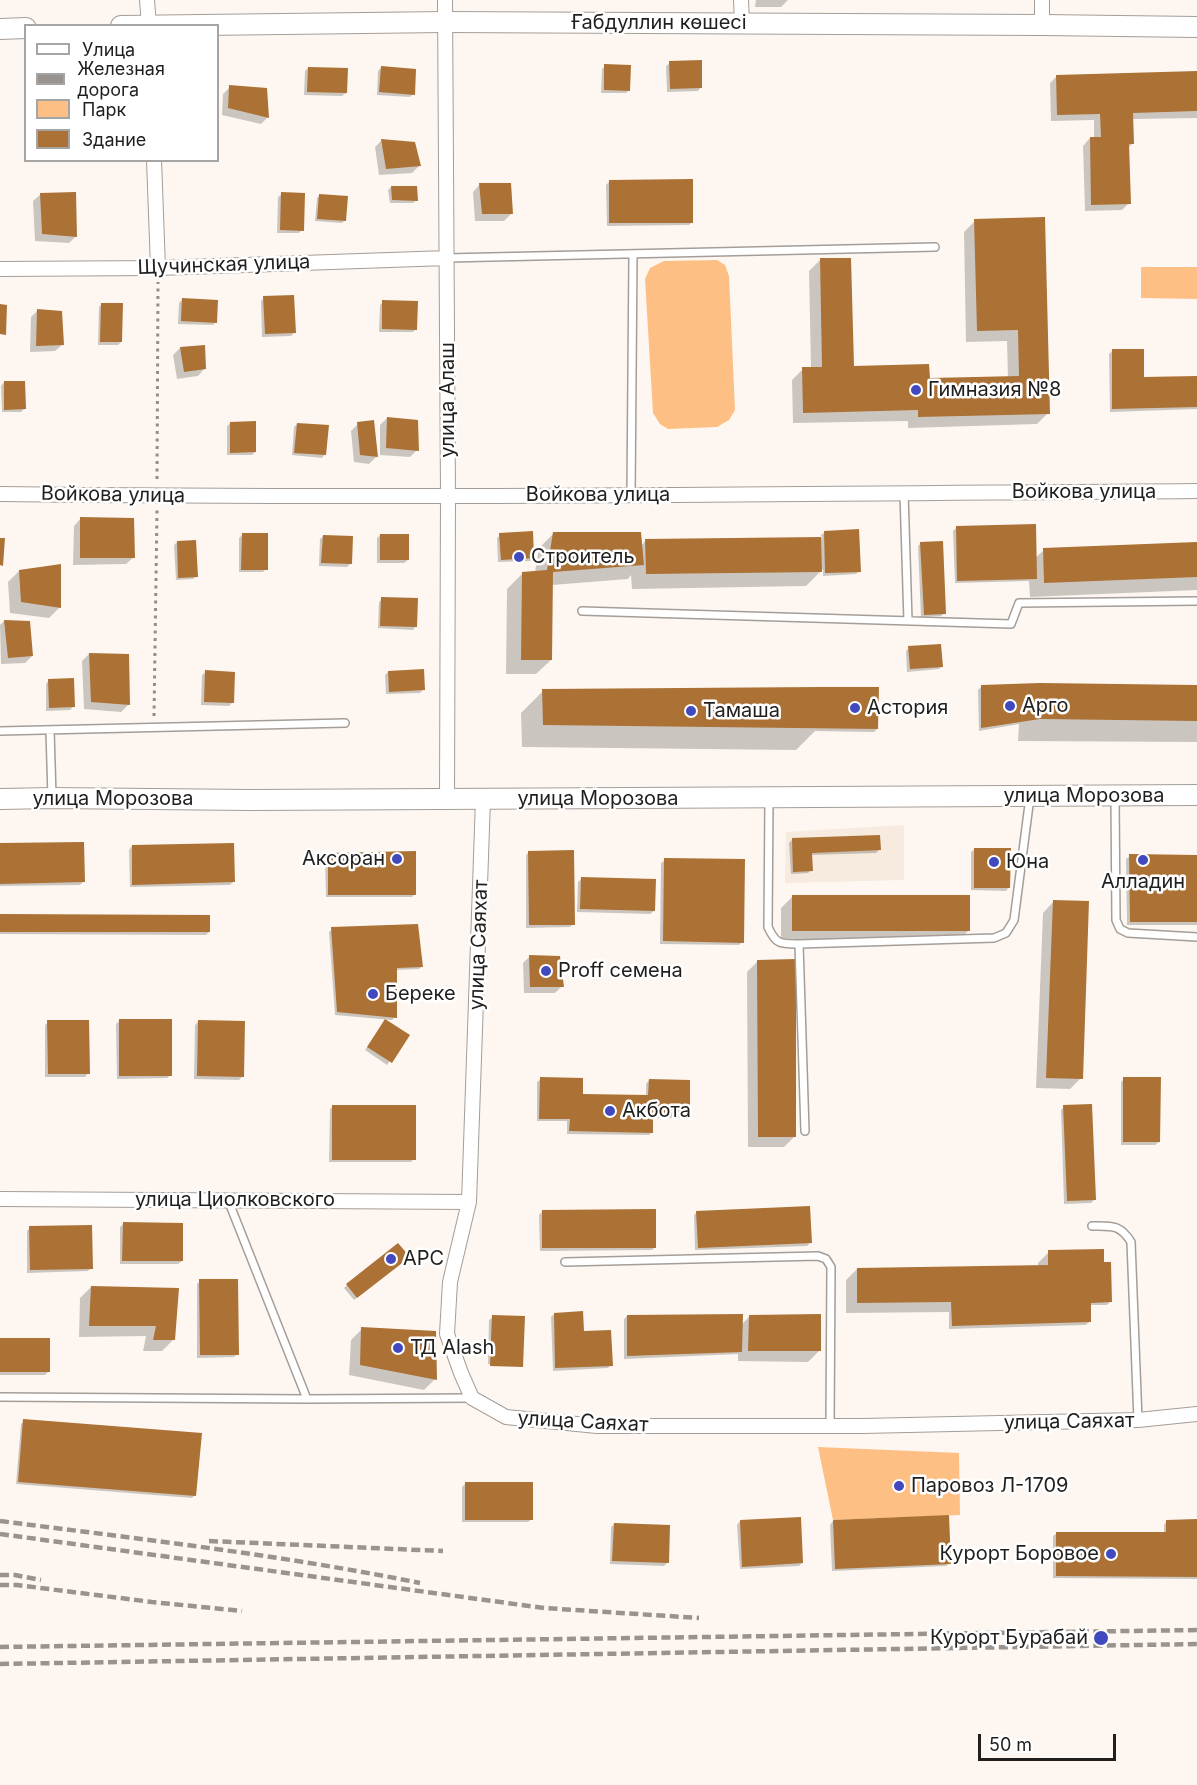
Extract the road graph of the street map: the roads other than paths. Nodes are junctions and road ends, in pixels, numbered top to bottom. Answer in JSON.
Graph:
{"nodes":[{"id":1,"x":147,"y":0,"type":"edge"},
{"id":2,"x":445,"y":0,"type":"edge"},
{"id":3,"x":741,"y":0,"type":"edge"},
{"id":4,"x":1042,"y":0,"type":"edge"},
{"id":5,"x":445,"y":22,"type":"junction"},
{"id":6,"x":742,"y":23,"type":"junction"},
{"id":7,"x":149,"y":24,"type":"edge"},
{"id":8,"x":219,"y":24,"type":"edge"},
{"id":9,"x":1042,"y":25,"type":"junction"},
{"id":10,"x":1197,"y":27,"type":"edge"},
{"id":11,"x":24,"y":28,"type":"edge"},
{"id":12,"x":0,"y":29,"type":"edge"},
{"id":13,"x":154,"y":162,"type":"edge"},
{"id":14,"x":935,"y":247,"type":"dead end"},
{"id":15,"x":633,"y":254,"type":"junction"},
{"id":16,"x":447,"y":258,"type":"junction"},
{"id":17,"x":158,"y":268,"type":"junction"},
{"id":18,"x":0,"y":269,"type":"edge"},
{"id":19,"x":1197,"y":491,"type":"edge"},
{"id":20,"x":904,"y":493,"type":"junction"},
{"id":21,"x":0,"y":494,"type":"edge"},
{"id":22,"x":631,"y":495,"type":"junction"},
{"id":23,"x":448,"y":496,"type":"junction"},
{"id":24,"x":1197,"y":601,"type":"edge"},
{"id":25,"x":582,"y":611,"type":"dead end"},
{"id":26,"x":908,"y":621,"type":"junction"},
{"id":27,"x":345,"y":723,"type":"dead end"},
{"id":28,"x":50,"y":730,"type":"junction"},
{"id":29,"x":0,"y":731,"type":"edge"},
{"id":30,"x":1115,"y":795,"type":"junction"},
{"id":31,"x":1197,"y":795,"type":"edge"},
{"id":32,"x":1030,"y":796,"type":"junction"},
{"id":33,"x":52,"y":798,"type":"junction"},
{"id":34,"x":769,"y":798,"type":"junction"},
{"id":35,"x":0,"y":799,"type":"edge"},
{"id":36,"x":483,"y":799,"type":"junction"},
{"id":37,"x":447,"y":800,"type":"junction"},
{"id":38,"x":1197,"y":937,"type":"edge"},
{"id":39,"x":800,"y":944,"type":"junction"},
{"id":40,"x":805,"y":1131,"type":"dead end"},
{"id":41,"x":0,"y":1198,"type":"edge"},
{"id":42,"x":228,"y":1200,"type":"junction"},
{"id":43,"x":470,"y":1202,"type":"junction"},
{"id":44,"x":1092,"y":1226,"type":"dead end"},
{"id":45,"x":565,"y":1262,"type":"dead end"},
{"id":46,"x":0,"y":1397,"type":"edge"},
{"id":47,"x":472,"y":1398,"type":"junction"},
{"id":48,"x":307,"y":1399,"type":"junction"},
{"id":49,"x":1197,"y":1414,"type":"edge"},
{"id":50,"x":1138,"y":1420,"type":"junction"},
{"id":51,"x":830,"y":1426,"type":"junction"}],
"edges":[{"from":1,"to":7,"type":"street"},
{"from":2,"to":5,"type":"street","name":"улица Алаш"},
{"from":3,"to":6,"type":"street"},
{"from":4,"to":9,"type":"street"},
{"from":5,"to":6,"type":"main road","name":"Ғабдуллин көшесі"},
{"from":5,"to":8,"type":"main road","name":"Ғабдуллин көшесі"},
{"from":5,"to":16,"type":"street","name":"улица Алаш"},
{"from":6,"to":9,"type":"main road","name":"Ғабдуллин көшесі"},
{"from":9,"to":10,"type":"main road","name":"Ғабдуллин көшесі"},
{"from":11,"to":12,"type":"main road"},
{"from":13,"to":17,"type":"street"},
{"from":14,"to":15,"type":"lane"},
{"from":15,"to":16,"type":"lane"},
{"from":15,"to":22,"type":"lane"},
{"from":16,"to":17,"type":"street","name":"Щучинская улица"},
{"from":16,"to":23,"type":"street","name":"улица Алаш"},
{"from":17,"to":18,"type":"street","name":"Щучинская улица"},
{"from":19,"to":20,"type":"street","name":"Войкова улица"},
{"from":20,"to":22,"type":"street","name":"Войкова улица"},
{"from":20,"to":26,"type":"lane"},
{"from":21,"to":23,"type":"street","name":"Войкова улица"},
{"from":22,"to":23,"type":"street","name":"Войкова улица"},
{"from":23,"to":37,"type":"street","name":"улица Алаш"},
{"from":24,"to":26,"type":"lane"},
{"from":25,"to":26,"type":"lane"},
{"from":27,"to":28,"type":"lane"},
{"from":28,"to":29,"type":"lane"},
{"from":28,"to":33,"type":"lane"},
{"from":30,"to":31,"type":"main road","name":"улица Морозова"},
{"from":30,"to":32,"type":"main road","name":"улица Морозова"},
{"from":30,"to":38,"type":"lane"},
{"from":32,"to":34,"type":"main road","name":"улица Морозова"},
{"from":32,"to":39,"type":"lane"},
{"from":33,"to":35,"type":"main road","name":"улица Морозова"},
{"from":33,"to":37,"type":"main road","name":"улица Морозова"},
{"from":34,"to":36,"type":"main road","name":"улица Морозова"},
{"from":34,"to":39,"type":"lane"},
{"from":36,"to":37,"type":"main road","name":"улица Морозова"},
{"from":36,"to":43,"type":"street","name":"улица Саяхат"},
{"from":39,"to":40,"type":"lane"},
{"from":41,"to":42,"type":"street","name":"улица Циолковского"},
{"from":42,"to":43,"type":"street","name":"улица Циолковского"},
{"from":42,"to":48,"type":"lane"},
{"from":43,"to":47,"type":"street","name":"улица Саяхат"},
{"from":44,"to":50,"type":"lane"},
{"from":45,"to":51,"type":"lane"},
{"from":46,"to":48,"type":"lane"},
{"from":47,"to":48,"type":"lane"},
{"from":47,"to":51,"type":"street","name":"улица Саяхат"},
{"from":49,"to":50,"type":"street","name":"улица Саяхат"},
{"from":50,"to":51,"type":"street","name":"улица Саяхат"}]}
